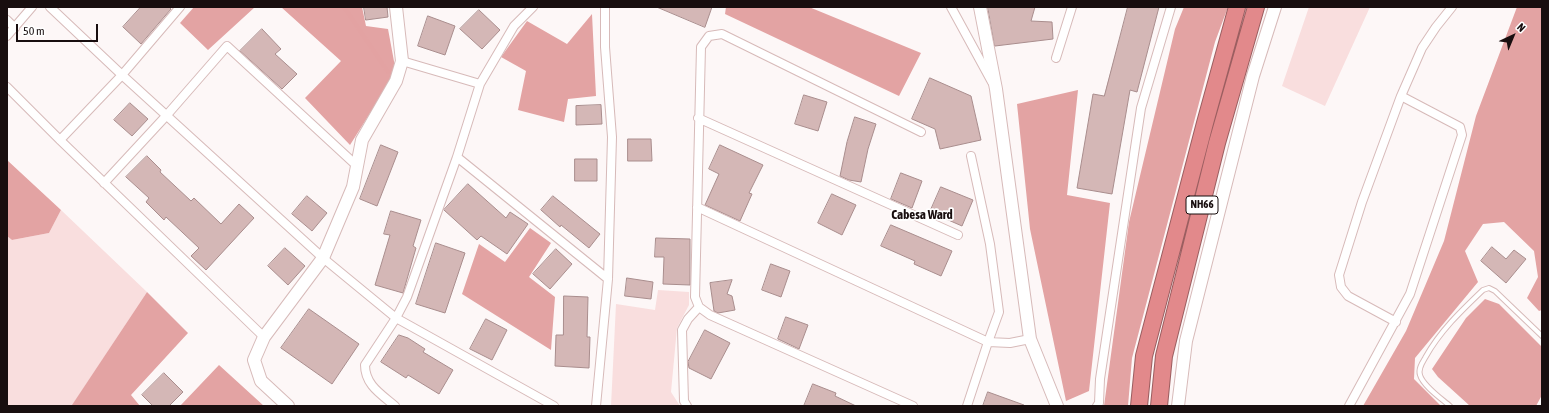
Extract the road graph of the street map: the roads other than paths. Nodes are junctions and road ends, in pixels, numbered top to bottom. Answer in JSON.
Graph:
{"nodes":[{"id":1,"x":32,"y":7,"type":"edge"},
{"id":2,"x":50,"y":7,"type":"edge"},
{"id":3,"x":180,"y":7,"type":"edge"},
{"id":4,"x":396,"y":7,"type":"edge"},
{"id":5,"x":533,"y":7,"type":"edge"},
{"id":6,"x":605,"y":7,"type":"edge"},
{"id":7,"x":950,"y":7,"type":"edge"},
{"id":8,"x":980,"y":7,"type":"edge"},
{"id":9,"x":1072,"y":7,"type":"edge"},
{"id":10,"x":1171,"y":7,"type":"edge"},
{"id":11,"x":1237,"y":7,"type":"edge"},
{"id":12,"x":1256,"y":7,"type":"edge"},
{"id":13,"x":1275,"y":7,"type":"edge"},
{"id":14,"x":1452,"y":7,"type":"edge"},
{"id":15,"x":7,"y":20,"type":"edge"},
{"id":16,"x":15,"y":28,"type":"junction"},
{"id":17,"x":7,"y":36,"type":"edge"},
{"id":18,"x":1056,"y":58,"type":"dead end"},
{"id":19,"x":402,"y":61,"type":"junction"},
{"id":20,"x":122,"y":75,"type":"junction"},
{"id":21,"x":480,"y":84,"type":"junction"},
{"id":22,"x":7,"y":87,"type":"edge"},
{"id":23,"x":996,"y":89,"type":"junction"},
{"id":24,"x":1400,"y":96,"type":"junction"},
{"id":25,"x":166,"y":116,"type":"junction"},
{"id":26,"x":698,"y":118,"type":"junction"},
{"id":27,"x":921,"y":132,"type":"dead end"},
{"id":28,"x":60,"y":140,"type":"junction"},
{"id":29,"x":457,"y":156,"type":"junction"},
{"id":30,"x":971,"y":156,"type":"dead end"},
{"id":31,"x":356,"y":165,"type":"junction"},
{"id":32,"x":104,"y":183,"type":"junction"},
{"id":33,"x":697,"y":207,"type":"junction"},
{"id":34,"x":958,"y":235,"type":"dead end"},
{"id":35,"x":323,"y":258,"type":"junction"},
{"id":36,"x":608,"y":279,"type":"junction"},
{"id":37,"x":699,"y":307,"type":"junction"},
{"id":38,"x":396,"y":318,"type":"junction"},
{"id":39,"x":1396,"y":322,"type":"junction"},
{"id":40,"x":1542,"y":336,"type":"edge"},
{"id":41,"x":264,"y":337,"type":"junction"},
{"id":42,"x":1030,"y":339,"type":"junction"},
{"id":43,"x":988,"y":342,"type":"junction"},
{"id":44,"x":288,"y":406,"type":"edge"},
{"id":45,"x":395,"y":406,"type":"edge"},
{"id":46,"x":554,"y":406,"type":"edge"},
{"id":47,"x":596,"y":406,"type":"edge"},
{"id":48,"x":688,"y":406,"type":"edge"},
{"id":49,"x":913,"y":406,"type":"edge"},
{"id":50,"x":967,"y":406,"type":"edge"},
{"id":51,"x":1057,"y":406,"type":"edge"},
{"id":52,"x":1097,"y":406,"type":"edge"},
{"id":53,"x":1139,"y":406,"type":"edge"},
{"id":54,"x":1159,"y":406,"type":"edge"},
{"id":55,"x":1178,"y":406,"type":"edge"},
{"id":56,"x":1349,"y":406,"type":"edge"},
{"id":57,"x":1450,"y":406,"type":"edge"}],
"edges":[{"from":1,"to":16,"type":"street"},
{"from":2,"to":20,"type":"street"},
{"from":3,"to":20,"type":"street"},
{"from":4,"to":19,"type":"street"},
{"from":5,"to":21,"type":"street"},
{"from":6,"to":36,"type":"street"},
{"from":7,"to":23,"type":"street"},
{"from":8,"to":23,"type":"street"},
{"from":9,"to":18,"type":"street"},
{"from":10,"to":52,"type":"street"},
{"from":11,"to":53,"type":"highway","number":"NH66"},
{"from":12,"to":54,"type":"highway","number":"NH66"},
{"from":13,"to":55,"type":"street"},
{"from":14,"to":24,"type":"street"},
{"from":15,"to":16,"type":"street"},
{"from":16,"to":17,"type":"street"},
{"from":19,"to":21,"type":"street"},
{"from":19,"to":31,"type":"street"},
{"from":20,"to":25,"type":"street"},
{"from":20,"to":28,"type":"street"},
{"from":21,"to":29,"type":"street"},
{"from":22,"to":28,"type":"street"},
{"from":23,"to":42,"type":"street"},
{"from":24,"to":39,"type":"street"},
{"from":24,"to":39,"type":"street"},
{"from":25,"to":31,"type":"street"},
{"from":25,"to":32,"type":"street"},
{"from":25,"to":35,"type":"street"},
{"from":26,"to":27,"type":"street"},
{"from":26,"to":33,"type":"street"},
{"from":26,"to":34,"type":"street"},
{"from":28,"to":32,"type":"street"},
{"from":29,"to":36,"type":"street"},
{"from":29,"to":38,"type":"street"},
{"from":30,"to":43,"type":"street"},
{"from":31,"to":35,"type":"street"},
{"from":32,"to":41,"type":"street"},
{"from":33,"to":37,"type":"street"},
{"from":33,"to":43,"type":"street"},
{"from":35,"to":38,"type":"street"},
{"from":35,"to":41,"type":"street"},
{"from":36,"to":47,"type":"street"},
{"from":37,"to":48,"type":"street"},
{"from":37,"to":49,"type":"street"},
{"from":38,"to":45,"type":"street"},
{"from":38,"to":46,"type":"street"},
{"from":39,"to":56,"type":"street"},
{"from":40,"to":57,"type":"lane"},
{"from":41,"to":44,"type":"street"},
{"from":42,"to":43,"type":"street"},
{"from":42,"to":51,"type":"street"},
{"from":43,"to":50,"type":"street"}]}
